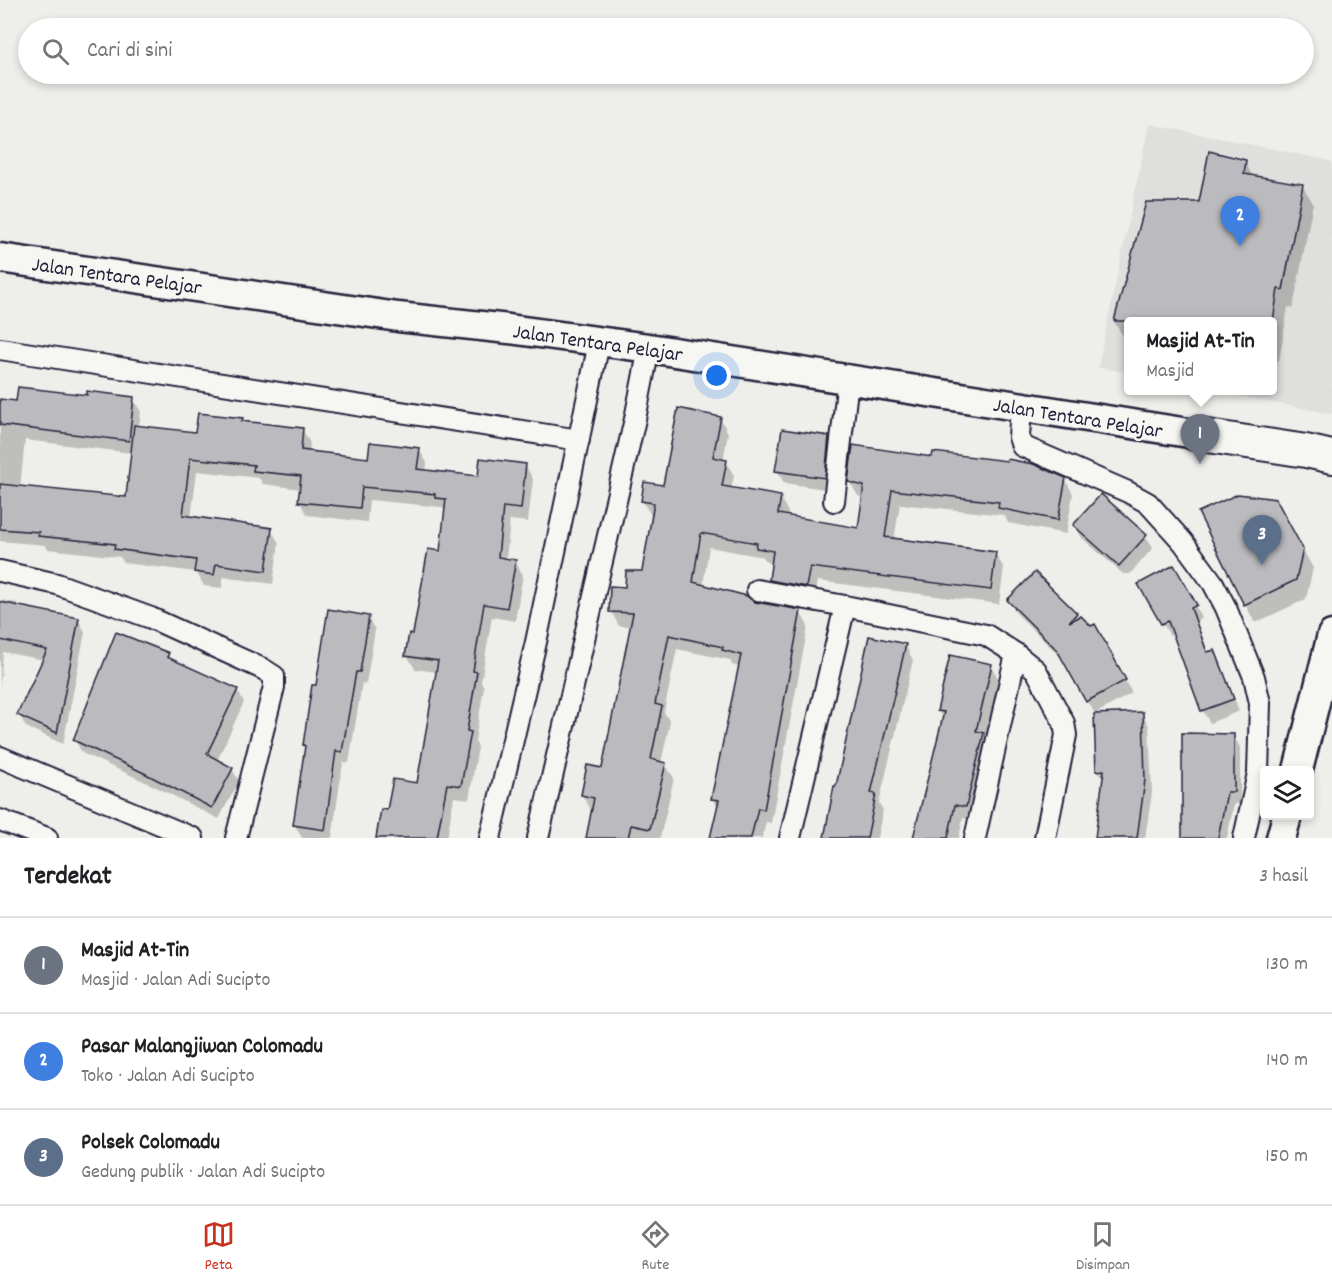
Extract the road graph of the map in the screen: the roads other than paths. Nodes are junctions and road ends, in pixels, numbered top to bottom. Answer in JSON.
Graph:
{"nodes":[{"id":1,"x":0,"y":258,"type":"edge"},
{"id":2,"x":599,"y":343,"type":"junction"},
{"id":3,"x":649,"y":348,"type":"junction"},
{"id":4,"x":0,"y":349,"type":"edge"},
{"id":5,"x":848,"y":380,"type":"junction"},
{"id":6,"x":1021,"y":408,"type":"junction"},
{"id":7,"x":1195,"y":434,"type":"joint"},
{"id":8,"x":579,"y":440,"type":"junction"},
{"id":9,"x":1332,"y":457,"type":"edge"},
{"id":10,"x":834,"y":501,"type":"dead end"},
{"id":11,"x":0,"y":571,"type":"edge"},
{"id":12,"x":757,"y":590,"type":"dead end"},
{"id":13,"x":845,"y":606,"type":"junction"},
{"id":14,"x":1332,"y":635,"type":"edge"},
{"id":15,"x":1016,"y":654,"type":"junction"},
{"id":16,"x":0,"y":757,"type":"edge"},
{"id":17,"x":1299,"y":766,"type":"edge"},
{"id":18,"x":0,"y":820,"type":"edge"},
{"id":19,"x":1286,"y":820,"type":"edge"},
{"id":20,"x":47,"y":838,"type":"edge"},
{"id":21,"x":193,"y":838,"type":"edge"},
{"id":22,"x":236,"y":838,"type":"edge"},
{"id":23,"x":490,"y":838,"type":"edge"},
{"id":24,"x":538,"y":838,"type":"edge"},
{"id":25,"x":790,"y":838,"type":"edge"},
{"id":26,"x":975,"y":838,"type":"edge"},
{"id":27,"x":1045,"y":838,"type":"edge"},
{"id":28,"x":1244,"y":838,"type":"edge"},
{"id":29,"x":1281,"y":838,"type":"edge"}],
"edges":[{"from":1,"to":2,"type":"main road","name":"Jalan Tentara Pelajar"},
{"from":2,"to":3,"type":"main road","name":"Jalan Tentara Pelajar"},
{"from":2,"to":8,"type":"street"},
{"from":3,"to":5,"type":"main road","name":"Jalan Tentara Pelajar"},
{"from":3,"to":24,"type":"street"},
{"from":4,"to":8,"type":"street"},
{"from":5,"to":6,"type":"main road","name":"Jalan Tentara Pelajar"},
{"from":5,"to":10,"type":"street"},
{"from":6,"to":7,"type":"main road","name":"Jalan Tentara Pelajar"},
{"from":6,"to":28,"type":"street"},
{"from":7,"to":9,"type":"main road"},
{"from":8,"to":23,"type":"street"},
{"from":11,"to":22,"type":"street"},
{"from":12,"to":13,"type":"street"},
{"from":13,"to":15,"type":"street"},
{"from":13,"to":25,"type":"street"},
{"from":14,"to":17,"type":"main road"},
{"from":15,"to":26,"type":"street"},
{"from":15,"to":27,"type":"street"},
{"from":16,"to":21,"type":"street"},
{"from":18,"to":20,"type":"street"},
{"from":19,"to":29,"type":"main road"}]}
